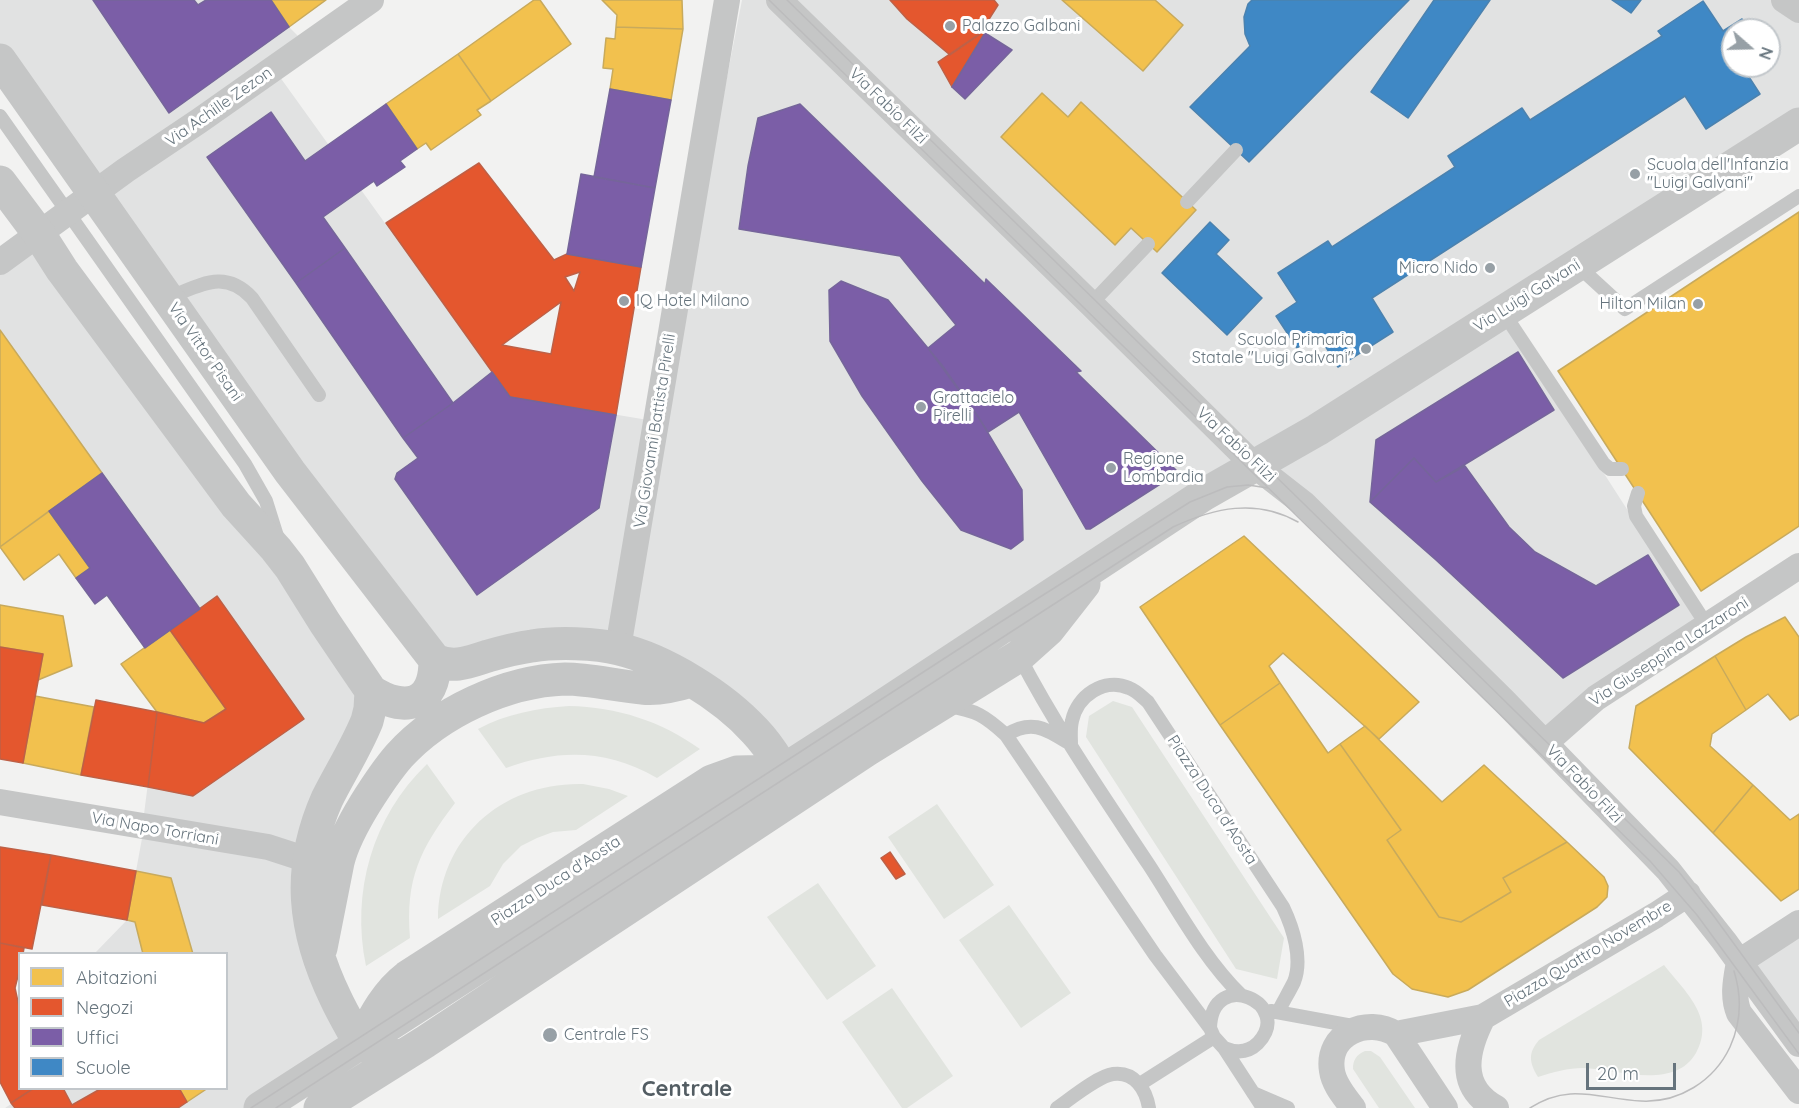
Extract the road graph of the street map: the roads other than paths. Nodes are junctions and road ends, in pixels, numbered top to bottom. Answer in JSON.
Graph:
{"nodes":[{"id":1,"x":371,"y":0,"type":"edge"},
{"id":2,"x":728,"y":0,"type":"edge"},
{"id":3,"x":779,"y":0,"type":"edge"},
{"id":4,"x":1784,"y":0,"type":"edge"},
{"id":5,"x":1799,"y":10,"type":"edge"},
{"id":6,"x":0,"y":60,"type":"edge"},
{"id":7,"x":0,"y":116,"type":"edge"},
{"id":8,"x":1799,"y":124,"type":"edge"},
{"id":9,"x":1236,"y":150,"type":"dead end"},
{"id":10,"x":0,"y":182,"type":"edge"},
{"id":11,"x":94,"y":193,"type":"junction"},
{"id":12,"x":1799,"y":196,"type":"edge"},
{"id":13,"x":1187,"y":202,"type":"dead end"},
{"id":14,"x":68,"y":213,"type":"junction"},
{"id":15,"x":39,"y":234,"type":"junction"},
{"id":16,"x":1148,"y":244,"type":"dead end"},
{"id":17,"x":0,"y":262,"type":"edge"},
{"id":18,"x":1577,"y":265,"type":"junction"},
{"id":19,"x":167,"y":298,"type":"junction"},
{"id":20,"x":1091,"y":304,"type":"junction"},
{"id":21,"x":1503,"y":312,"type":"junction"},
{"id":22,"x":319,"y":395,"type":"dead end"},
{"id":23,"x":1254,"y":465,"type":"junction"},
{"id":24,"x":1622,"y":469,"type":"dead end"},
{"id":25,"x":1638,"y":493,"type":"dead end"},
{"id":26,"x":284,"y":558,"type":"junction"},
{"id":27,"x":1099,"y":564,"type":"junction"},
{"id":28,"x":1799,"y":567,"type":"edge"},
{"id":29,"x":1708,"y":627,"type":"junction"},
{"id":30,"x":1002,"y":628,"type":"junction"},
{"id":31,"x":618,"y":648,"type":"junction"},
{"id":32,"x":426,"y":649,"type":"junction"},
{"id":33,"x":1019,"y":656,"type":"junction"},
{"id":34,"x":691,"y":681,"type":"junction"},
{"id":35,"x":367,"y":685,"type":"junction"},
{"id":36,"x":939,"y":705,"type":"junction"},
{"id":37,"x":1006,"y":735,"type":"junction"},
{"id":38,"x":1545,"y":743,"type":"junction"},
{"id":39,"x":1071,"y":745,"type":"junction"},
{"id":40,"x":790,"y":783,"type":"junction"},
{"id":41,"x":0,"y":802,"type":"edge"},
{"id":42,"x":308,"y":860,"type":"junction"},
{"id":43,"x":1688,"y":894,"type":"junction"},
{"id":44,"x":1799,"y":923,"type":"edge"},
{"id":45,"x":319,"y":955,"type":"junction"},
{"id":46,"x":1739,"y":962,"type":"junction"},
{"id":47,"x":1241,"y":995,"type":"junction"},
{"id":48,"x":1271,"y":1011,"type":"junction"},
{"id":49,"x":1483,"y":1017,"type":"junction"},
{"id":50,"x":1360,"y":1028,"type":"junction"},
{"id":51,"x":1212,"y":1033,"type":"junction"},
{"id":52,"x":1396,"y":1034,"type":"junction"},
{"id":53,"x":360,"y":1044,"type":"junction"},
{"id":54,"x":1799,"y":1044,"type":"edge"},
{"id":55,"x":1224,"y":1048,"type":"junction"},
{"id":56,"x":399,"y":1057,"type":"junction"},
{"id":57,"x":1140,"y":1084,"type":"junction"},
{"id":58,"x":1799,"y":1091,"type":"edge"},
{"id":59,"x":1253,"y":1093,"type":"junction"},
{"id":60,"x":260,"y":1108,"type":"edge"},
{"id":61,"x":320,"y":1108,"type":"edge"},
{"id":62,"x":1057,"y":1108,"type":"edge"},
{"id":63,"x":1149,"y":1108,"type":"edge"},
{"id":64,"x":1263,"y":1108,"type":"edge"},
{"id":65,"x":1288,"y":1108,"type":"edge"},
{"id":66,"x":1353,"y":1108,"type":"edge"},
{"id":67,"x":1444,"y":1108,"type":"edge"},
{"id":68,"x":1496,"y":1108,"type":"edge"}],
"edges":[{"from":1,"to":11,"type":"street","name":"Via Achille Zezon"},
{"from":2,"to":31,"type":"street","name":"Via Giovanni Battista Pirelli"},
{"from":3,"to":20,"type":"street","name":"Via Fabio Filzi"},
{"from":4,"to":5,"type":"street"},
{"from":6,"to":11,"type":"street","name":"Via Vittor Pisani"},
{"from":7,"to":14,"type":"lane","name":"Via Vittor Pisani"},
{"from":8,"to":18,"type":"street","name":"Via Luigi Galvani"},
{"from":9,"to":13,"type":"lane"},
{"from":10,"to":15,"type":"street","name":"Via Vittor Pisani"},
{"from":11,"to":14,"type":"street","name":"Via Achille Zezon"},
{"from":11,"to":19,"type":"street","name":"Via Vittor Pisani"},
{"from":12,"to":18,"type":"lane"},
{"from":14,"to":15,"type":"street","name":"Via Achille Zezon"},
{"from":14,"to":26,"type":"lane","name":"Via Vittor Pisani"},
{"from":15,"to":17,"type":"street","name":"Via Achille Zezon"},
{"from":15,"to":26,"type":"street","name":"Via Vittor Pisani"},
{"from":16,"to":20,"type":"lane"},
{"from":18,"to":21,"type":"street","name":"Via Luigi Galvani"},
{"from":19,"to":22,"type":"lane"},
{"from":19,"to":32,"type":"street","name":"Via Vittor Pisani"},
{"from":20,"to":23,"type":"street","name":"Via Fabio Filzi"},
{"from":21,"to":23,"type":"street","name":"Via Luigi Galvani"},
{"from":21,"to":24,"type":"lane"},
{"from":23,"to":27,"type":"street"},
{"from":23,"to":38,"type":"street","name":"Via Fabio Filzi"},
{"from":25,"to":29,"type":"lane"},
{"from":26,"to":35,"type":"street","name":"Via Vittor Pisani"},
{"from":27,"to":30,"type":"street"},
{"from":27,"to":33,"type":"street"},
{"from":28,"to":29,"type":"street","name":"Via Giuseppina Lazzaroni"},
{"from":29,"to":38,"type":"street","name":"Via Giuseppina Lazzaroni"},
{"from":30,"to":33,"type":"street"},
{"from":30,"to":40,"type":"street"},
{"from":31,"to":32,"type":"street"},
{"from":31,"to":34,"type":"street"},
{"from":32,"to":35,"type":"street"},
{"from":33,"to":36,"type":"street"},
{"from":33,"to":39,"type":"lane"},
{"from":34,"to":40,"type":"street"},
{"from":34,"to":45,"type":"street"},
{"from":35,"to":42,"type":"street"},
{"from":36,"to":37,"type":"lane"},
{"from":36,"to":40,"type":"street"},
{"from":37,"to":39,"type":"lane"},
{"from":37,"to":51,"type":"lane"},
{"from":38,"to":43,"type":"street","name":"Via Fabio Filzi"},
{"from":39,"to":47,"type":"lane"},
{"from":39,"to":48,"type":"lane","name":"Piazza Duca d'Aosta"},
{"from":40,"to":53,"type":"street","name":"Piazza Duca d'Aosta"},
{"from":40,"to":56,"type":"street"},
{"from":41,"to":42,"type":"street","name":"Via Napo Torriani"},
{"from":42,"to":45,"type":"street"},
{"from":43,"to":46,"type":"street","name":"Piazza Quattro Novembre"},
{"from":43,"to":49,"type":"street","name":"Piazza Quattro Novembre"},
{"from":44,"to":46,"type":"street"},
{"from":45,"to":53,"type":"street"},
{"from":46,"to":54,"type":"street","name":"Piazza Quattro Novembre"},
{"from":46,"to":58,"type":"street"},
{"from":47,"to":48,"type":"lane"},
{"from":47,"to":51,"type":"lane"},
{"from":48,"to":50,"type":"lane"},
{"from":48,"to":55,"type":"lane","name":"Piazza Duca d'Aosta"},
{"from":49,"to":52,"type":"street","name":"Piazza Quattro Novembre"},
{"from":49,"to":68,"type":"street"},
{"from":50,"to":52,"type":"street","name":"Piazza Quattro Novembre"},
{"from":50,"to":66,"type":"street"},
{"from":51,"to":55,"type":"lane"},
{"from":51,"to":57,"type":"lane"},
{"from":52,"to":67,"type":"street"},
{"from":53,"to":56,"type":"street"},
{"from":53,"to":60,"type":"street","name":"Piazza Duca d'Aosta"},
{"from":55,"to":59,"type":"lane"},
{"from":56,"to":61,"type":"street"},
{"from":57,"to":62,"type":"lane"},
{"from":57,"to":63,"type":"lane"},
{"from":59,"to":64,"type":"lane"},
{"from":59,"to":65,"type":"lane"}]}
